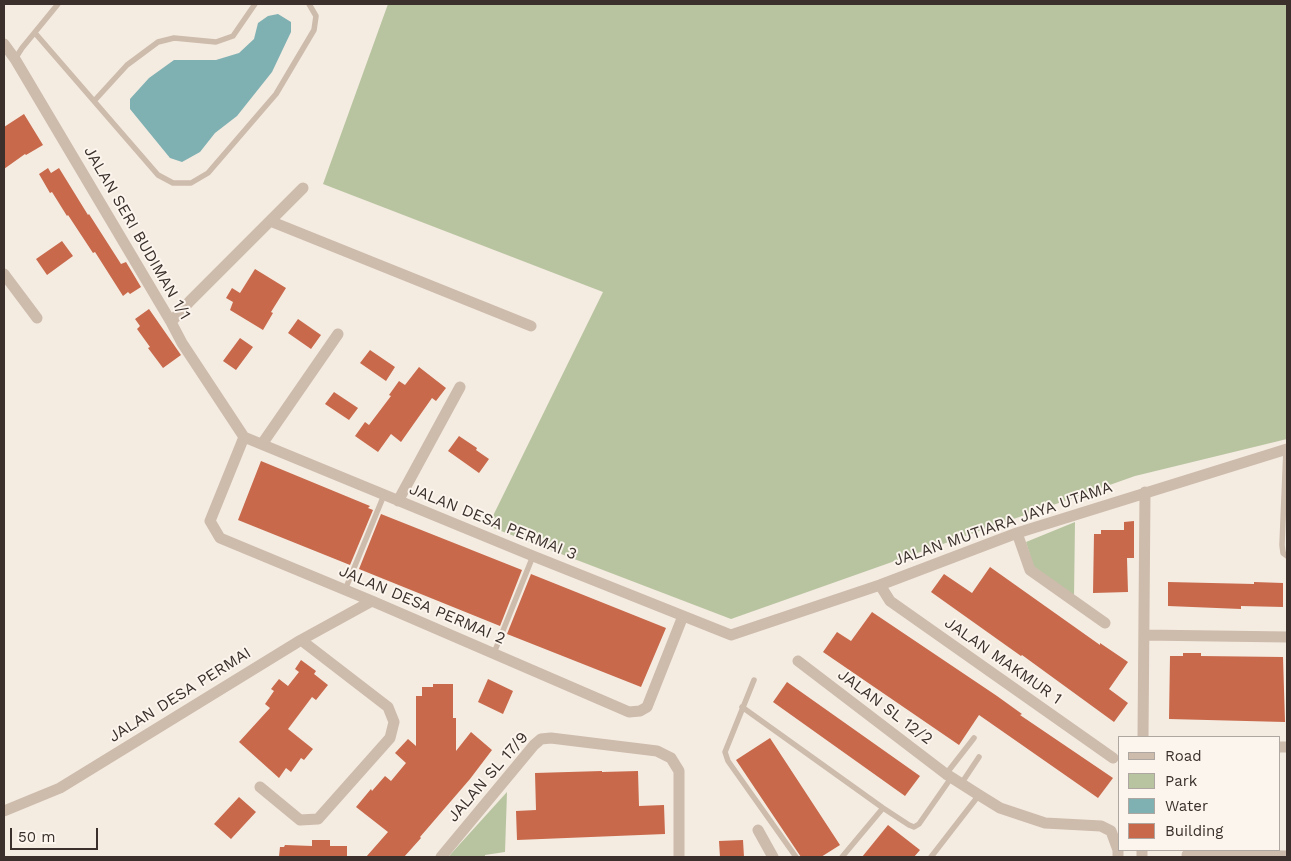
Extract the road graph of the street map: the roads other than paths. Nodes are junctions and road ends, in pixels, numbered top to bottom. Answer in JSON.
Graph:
{"nodes":[{"id":1,"x":58,"y":4,"type":"edge"},
{"id":2,"x":255,"y":4,"type":"edge"},
{"id":3,"x":309,"y":4,"type":"edge"},
{"id":4,"x":35,"y":33,"type":"junction"},
{"id":5,"x":4,"y":44,"type":"edge"},
{"id":6,"x":15,"y":59,"type":"junction"},
{"id":7,"x":95,"y":100,"type":"junction"},
{"id":8,"x":303,"y":188,"type":"dead end"},
{"id":9,"x":270,"y":221,"type":"junction"},
{"id":10,"x":4,"y":274,"type":"edge"},
{"id":11,"x":37,"y":318,"type":"dead end"},
{"id":12,"x":171,"y":322,"type":"junction"},
{"id":13,"x":531,"y":326,"type":"dead end"},
{"id":14,"x":338,"y":334,"type":"dead end"},
{"id":15,"x":460,"y":387,"type":"dead end"},
{"id":16,"x":244,"y":437,"type":"junction"},
{"id":17,"x":262,"y":444,"type":"junction"},
{"id":18,"x":1286,"y":449,"type":"edge"},
{"id":19,"x":1286,"y":477,"type":"edge"},
{"id":20,"x":1145,"y":492,"type":"junction"},
{"id":21,"x":384,"y":495,"type":"junction"},
{"id":22,"x":398,"y":501,"type":"junction"},
{"id":23,"x":1017,"y":533,"type":"junction"},
{"id":24,"x":532,"y":556,"type":"junction"},
{"id":25,"x":1287,"y":556,"type":"edge"},
{"id":26,"x":880,"y":585,"type":"junction"},
{"id":27,"x":345,"y":590,"type":"junction"},
{"id":28,"x":372,"y":601,"type":"junction"},
{"id":29,"x":683,"y":616,"type":"junction"},
{"id":30,"x":1105,"y":623,"type":"dead end"},
{"id":31,"x":731,"y":635,"type":"joint"},
{"id":32,"x":1144,"y":635,"type":"junction"},
{"id":33,"x":1287,"y":637,"type":"edge"},
{"id":34,"x":301,"y":640,"type":"junction"},
{"id":35,"x":494,"y":653,"type":"junction"},
{"id":36,"x":798,"y":661,"type":"dead end"},
{"id":37,"x":754,"y":680,"type":"dead end"},
{"id":38,"x":742,"y":707,"type":"junction"},
{"id":39,"x":1143,"y":736,"type":"edge"},
{"id":40,"x":974,"y":738,"type":"dead end"},
{"id":41,"x":979,"y":756,"type":"dead end"},
{"id":42,"x":1112,"y":758,"type":"dead end"},
{"id":43,"x":953,"y":779,"type":"junction"},
{"id":44,"x":260,"y":787,"type":"dead end"},
{"id":45,"x":979,"y":795,"type":"junction"},
{"id":46,"x":883,"y":808,"type":"junction"},
{"id":47,"x":4,"y":811,"type":"edge"},
{"id":48,"x":758,"y":830,"type":"dead end"},
{"id":49,"x":1187,"y":855,"type":"dead end"},
{"id":50,"x":1287,"y":856,"type":"edge"},
{"id":51,"x":442,"y":857,"type":"edge"},
{"id":52,"x":679,"y":857,"type":"edge"},
{"id":53,"x":773,"y":857,"type":"edge"},
{"id":54,"x":796,"y":857,"type":"edge"},
{"id":55,"x":842,"y":857,"type":"edge"},
{"id":56,"x":931,"y":857,"type":"edge"},
{"id":57,"x":1118,"y":857,"type":"edge"}],
"edges":[{"from":1,"to":4,"type":"lane"},
{"from":2,"to":7,"type":"lane"},
{"from":3,"to":7,"type":"lane"},
{"from":4,"to":6,"type":"lane"},
{"from":4,"to":7,"type":"lane"},
{"from":5,"to":6,"type":"street","name":"JALAN SERI BUDIMAN 1/1"},
{"from":6,"to":12,"type":"street","name":"JALAN SERI BUDIMAN 1/1"},
{"from":8,"to":9,"type":"street"},
{"from":9,"to":12,"type":"street"},
{"from":9,"to":13,"type":"street"},
{"from":10,"to":11,"type":"street"},
{"from":12,"to":16,"type":"street","name":"JALAN SERI BUDIMAN 1/1"},
{"from":14,"to":17,"type":"street"},
{"from":15,"to":22,"type":"street"},
{"from":16,"to":17,"type":"street","name":"JALAN DESA PERMAI 3"},
{"from":16,"to":27,"type":"street","name":"JALAN DESA PERMAI 2"},
{"from":17,"to":21,"type":"street","name":"JALAN DESA PERMAI 3"},
{"from":18,"to":19,"type":"lane"},
{"from":18,"to":20,"type":"street","name":"JALAN MUTIARA JAYA UTAMA"},
{"from":19,"to":25,"type":"lane"},
{"from":20,"to":23,"type":"street","name":"JALAN MUTIARA JAYA UTAMA"},
{"from":20,"to":32,"type":"street"},
{"from":21,"to":22,"type":"street","name":"JALAN DESA PERMAI 3"},
{"from":21,"to":27,"type":"lane"},
{"from":22,"to":24,"type":"street","name":"JALAN DESA PERMAI 3"},
{"from":23,"to":26,"type":"street","name":"JALAN MUTIARA JAYA UTAMA"},
{"from":23,"to":30,"type":"street"},
{"from":24,"to":29,"type":"street","name":"JALAN DESA PERMAI 3"},
{"from":24,"to":35,"type":"lane"},
{"from":26,"to":31,"type":"street","name":"JALAN MUTIARA JAYA UTAMA"},
{"from":26,"to":42,"type":"street","name":"JALAN MAKMUR 1"},
{"from":27,"to":28,"type":"street","name":"JALAN DESA PERMAI 2"},
{"from":28,"to":34,"type":"street","name":"JALAN DESA PERMAI"},
{"from":28,"to":35,"type":"street","name":"JALAN DESA PERMAI 2"},
{"from":29,"to":31,"type":"street","name":"JALAN DESA PERMAI 3"},
{"from":29,"to":35,"type":"street","name":"JALAN DESA PERMAI 2"},
{"from":32,"to":33,"type":"street"},
{"from":32,"to":39,"type":"street"},
{"from":34,"to":44,"type":"street"},
{"from":34,"to":47,"type":"street","name":"JALAN DESA PERMAI"},
{"from":36,"to":43,"type":"street","name":"JALAN SL 12/2"},
{"from":37,"to":38,"type":"lane"},
{"from":38,"to":46,"type":"lane"},
{"from":38,"to":54,"type":"lane"},
{"from":40,"to":43,"type":"lane"},
{"from":41,"to":43,"type":"lane"},
{"from":43,"to":45,"type":"street","name":"JALAN SL 12/2"},
{"from":43,"to":46,"type":"lane"},
{"from":45,"to":56,"type":"lane"},
{"from":45,"to":57,"type":"street","name":"JALAN SL 12/2"},
{"from":46,"to":55,"type":"lane"},
{"from":48,"to":53,"type":"street"},
{"from":49,"to":50,"type":"street"},
{"from":51,"to":52,"type":"street","name":"JALAN SL 17/9"}]}
